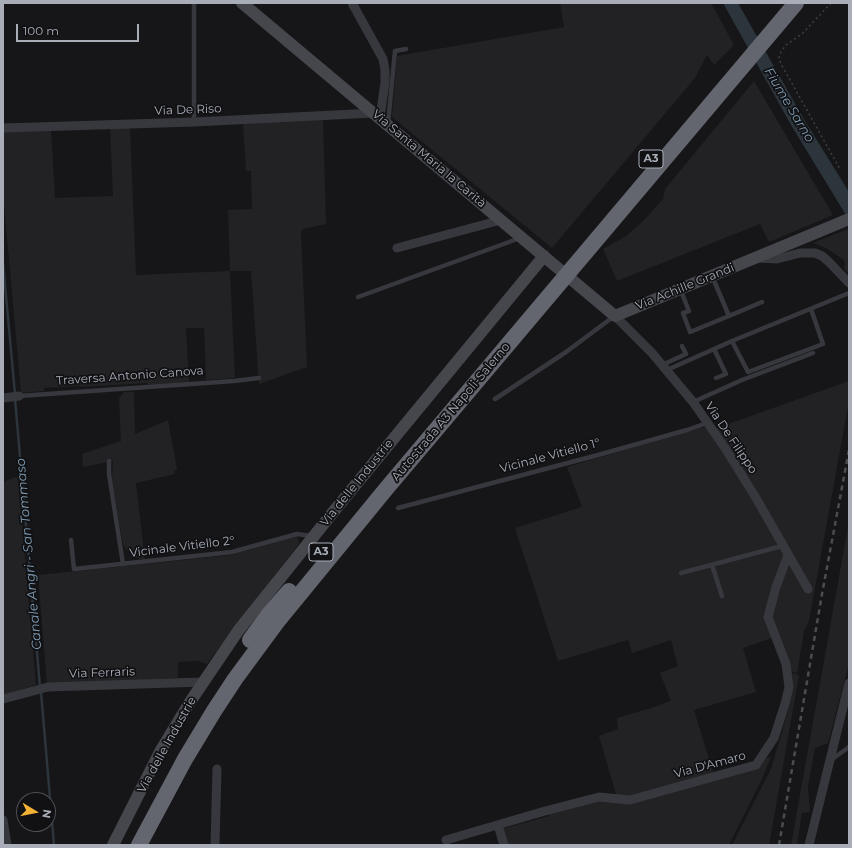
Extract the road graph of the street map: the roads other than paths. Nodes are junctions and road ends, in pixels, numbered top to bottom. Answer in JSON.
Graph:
{"nodes":[{"id":1,"x":194,"y":3,"type":"edge"},
{"id":2,"x":242,"y":3,"type":"edge"},
{"id":3,"x":352,"y":3,"type":"edge"},
{"id":4,"x":782,"y":3,"type":"edge"},
{"id":5,"x":796,"y":3,"type":"edge"},
{"id":6,"x":772,"y":22,"type":"junction"},
{"id":7,"x":406,"y":49,"type":"dead end"},
{"id":8,"x":381,"y":118,"type":"junction"},
{"id":9,"x":194,"y":122,"type":"junction"},
{"id":10,"x":3,"y":128,"type":"edge"},
{"id":11,"x":849,"y":219,"type":"edge"},
{"id":12,"x":501,"y":220,"type":"junction"},
{"id":13,"x":521,"y":237,"type":"junction"},
{"id":14,"x":397,"y":248,"type":"dead end"},
{"id":15,"x":544,"y":256,"type":"junction"},
{"id":16,"x":756,"y":258,"type":"junction"},
{"id":17,"x":712,"y":276,"type":"junction"},
{"id":18,"x":849,"y":283,"type":"edge"},
{"id":19,"x":552,"y":284,"type":"junction"},
{"id":20,"x":680,"y":289,"type":"junction"},
{"id":21,"x":849,"y":293,"type":"edge"},
{"id":22,"x":358,"y":297,"type":"dead end"},
{"id":23,"x":762,"y":302,"type":"dead end"},
{"id":24,"x":811,"y":309,"type":"junction"},
{"id":25,"x":615,"y":316,"type":"junction"},
{"id":26,"x":729,"y":316,"type":"junction"},
{"id":27,"x":732,"y":341,"type":"junction"},
{"id":28,"x":682,"y":346,"type":"dead end"},
{"id":29,"x":714,"y":349,"type":"junction"},
{"id":30,"x":814,"y":353,"type":"dead end"},
{"id":31,"x":664,"y":367,"type":"junction"},
{"id":32,"x":259,"y":378,"type":"dead end"},
{"id":33,"x":716,"y":378,"type":"dead end"},
{"id":34,"x":11,"y":397,"type":"edge"},
{"id":35,"x":495,"y":399,"type":"dead end"},
{"id":36,"x":692,"y":402,"type":"junction"},
{"id":37,"x":707,"y":423,"type":"junction"},
{"id":38,"x":109,"y":461,"type":"dead end"},
{"id":39,"x":398,"y":508,"type":"dead end"},
{"id":40,"x":314,"y":536,"type":"junction"},
{"id":41,"x":71,"y":540,"type":"dead end"},
{"id":42,"x":782,"y":546,"type":"junction"},
{"id":43,"x":788,"y":555,"type":"junction"},
{"id":44,"x":123,"y":564,"type":"junction"},
{"id":45,"x":712,"y":565,"type":"junction"},
{"id":46,"x":681,"y":573,"type":"dead end"},
{"id":47,"x":808,"y":589,"type":"dead end"},
{"id":48,"x":722,"y":596,"type":"dead end"},
{"id":49,"x":203,"y":682,"type":"junction"},
{"id":50,"x":849,"y":683,"type":"edge"},
{"id":51,"x":3,"y":699,"type":"edge"},
{"id":52,"x":849,"y":712,"type":"edge"},
{"id":53,"x":840,"y":719,"type":"junction"},
{"id":54,"x":849,"y":747,"type":"edge"},
{"id":55,"x":829,"y":761,"type":"junction"},
{"id":56,"x":217,"y":769,"type":"dead end"},
{"id":57,"x":3,"y":820,"type":"edge"},
{"id":58,"x":498,"y":826,"type":"junction"},
{"id":59,"x":446,"y":840,"type":"dead end"},
{"id":60,"x":7,"y":845,"type":"edge"},
{"id":61,"x":113,"y":845,"type":"edge"},
{"id":62,"x":127,"y":845,"type":"edge"},
{"id":63,"x":139,"y":845,"type":"edge"},
{"id":64,"x":215,"y":845,"type":"edge"},
{"id":65,"x":504,"y":845,"type":"edge"},
{"id":66,"x":809,"y":845,"type":"edge"}],
"edges":[{"from":1,"to":9,"type":"lane"},
{"from":2,"to":8,"type":"street","name":"Via Santa Maria la Carità"},
{"from":3,"to":8,"type":"street"},
{"from":4,"to":6,"type":"highway","name":"Autostrada A3 Napoli-Salerno","number":"A3"},
{"from":5,"to":6,"type":"highway","name":"Autostrada A3 Napoli-Salerno","number":"A3"},
{"from":6,"to":19,"type":"highway","name":"Autostrada A3 Napoli-Salerno","number":"A3"},
{"from":7,"to":8,"type":"lane"},
{"from":8,"to":9,"type":"street","name":"Via De Riso"},
{"from":8,"to":12,"type":"street","name":"Via Santa Maria la Carità"},
{"from":9,"to":10,"type":"street","name":"Via De Riso"},
{"from":11,"to":16,"type":"street","name":"Via Achille Grandi"},
{"from":12,"to":13,"type":"street","name":"Via Santa Maria la Carità"},
{"from":12,"to":14,"type":"street"},
{"from":13,"to":15,"type":"street","name":"Via Santa Maria la Carità"},
{"from":13,"to":22,"type":"lane"},
{"from":15,"to":25,"type":"street","name":"Via Santa Maria la Carità"},
{"from":15,"to":40,"type":"street","name":"Via delle Industrie"},
{"from":16,"to":17,"type":"street","name":"Via Achille Grandi"},
{"from":16,"to":18,"type":"street","name":"Via Achille Grandi"},
{"from":17,"to":20,"type":"street","name":"Via Achille Grandi"},
{"from":17,"to":26,"type":"lane"},
{"from":19,"to":62,"type":"highway","name":"Autostrada A3 Napoli-Salerno","number":"A3"},
{"from":19,"to":63,"type":"highway","name":"Autostrada A3 Napoli-Salerno","number":"A3"},
{"from":20,"to":25,"type":"street","name":"Via Achille Grandi"},
{"from":20,"to":26,"type":"lane"},
{"from":21,"to":24,"type":"lane"},
{"from":23,"to":26,"type":"lane"},
{"from":24,"to":27,"type":"lane"},
{"from":24,"to":27,"type":"lane"},
{"from":25,"to":31,"type":"street","name":"Via De Filippo"},
{"from":25,"to":35,"type":"lane"},
{"from":27,"to":29,"type":"lane"},
{"from":28,"to":31,"type":"lane"},
{"from":29,"to":31,"type":"lane"},
{"from":29,"to":33,"type":"lane"},
{"from":30,"to":36,"type":"lane"},
{"from":31,"to":36,"type":"street","name":"Via De Filippo"},
{"from":32,"to":34,"type":"lane","name":"Traversa Antonio Canova"},
{"from":36,"to":37,"type":"street","name":"Via De Filippo"},
{"from":37,"to":39,"type":"lane","name":"Vicinale Vitiello 1°"},
{"from":37,"to":42,"type":"street","name":"Via De Filippo"},
{"from":38,"to":44,"type":"lane","name":"Vicinale Vitiello 2°"},
{"from":40,"to":44,"type":"lane","name":"Vicinale Vitiello 2°"},
{"from":40,"to":49,"type":"street","name":"Via delle Industrie"},
{"from":41,"to":44,"type":"lane","name":"Vicinale Vitiello 2°"},
{"from":42,"to":43,"type":"street","name":"Via De Filippo"},
{"from":42,"to":45,"type":"lane"},
{"from":43,"to":47,"type":"street","name":"Via De Filippo"},
{"from":43,"to":58,"type":"street","name":"Via D'Amaro"},
{"from":45,"to":46,"type":"lane"},
{"from":45,"to":48,"type":"lane"},
{"from":49,"to":51,"type":"street","name":"Via Ferraris"},
{"from":49,"to":61,"type":"street","name":"Via delle Industrie"},
{"from":50,"to":53,"type":"street"},
{"from":52,"to":53,"type":"street"},
{"from":53,"to":55,"type":"street"},
{"from":54,"to":55,"type":"lane"},
{"from":55,"to":66,"type":"street"},
{"from":56,"to":64,"type":"street"},
{"from":57,"to":60,"type":"street"},
{"from":58,"to":59,"type":"street","name":"Via D'Amaro"},
{"from":58,"to":65,"type":"street"}]}
